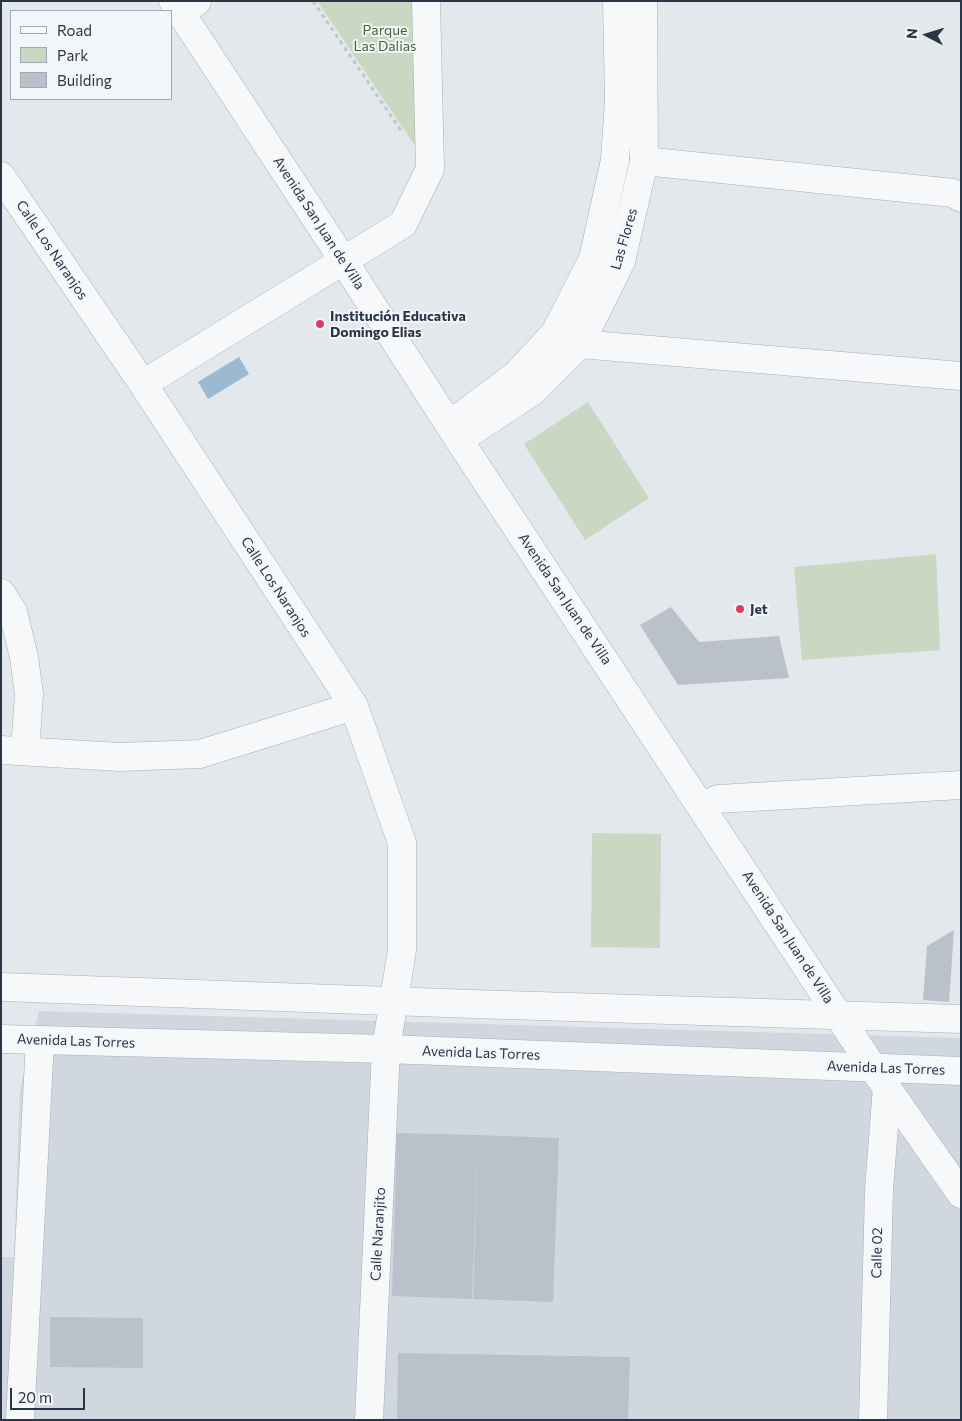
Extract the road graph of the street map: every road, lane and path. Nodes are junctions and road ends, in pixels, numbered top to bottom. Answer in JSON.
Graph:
{"nodes":[{"id":1,"x":313,"y":1,"type":"edge"},
{"id":2,"x":426,"y":1,"type":"edge"},
{"id":3,"x":617,"y":1,"type":"edge"},
{"id":4,"x":643,"y":1,"type":"edge"},
{"id":5,"x":190,"y":2,"type":"edge"},
{"id":6,"x":406,"y":140,"type":"dead end"},
{"id":7,"x":644,"y":161,"type":"junction"},
{"id":8,"x":4,"y":186,"type":"edge"},
{"id":9,"x":961,"y":198,"type":"edge"},
{"id":10,"x":350,"y":255,"type":"junction"},
{"id":11,"x":555,"y":333,"type":"junction"},
{"id":12,"x":580,"y":344,"type":"junction"},
{"id":13,"x":961,"y":376,"type":"edge"},
{"id":14,"x":142,"y":384,"type":"junction"},
{"id":15,"x":461,"y":427,"type":"junction"},
{"id":16,"x":1,"y":594,"type":"edge"},
{"id":17,"x":354,"y":706,"type":"junction"},
{"id":18,"x":13,"y":751,"type":"edge"},
{"id":19,"x":961,"y":785,"type":"edge"},
{"id":20,"x":710,"y":803,"type":"junction"},
{"id":21,"x":1,"y":987,"type":"edge"},
{"id":22,"x":394,"y":1001,"type":"junction"},
{"id":23,"x":848,"y":1015,"type":"junction"},
{"id":24,"x":961,"y":1018,"type":"edge"},
{"id":25,"x":1,"y":1039,"type":"edge"},
{"id":26,"x":40,"y":1040,"type":"junction"},
{"id":27,"x":386,"y":1049,"type":"junction"},
{"id":28,"x":961,"y":1071,"type":"edge"},
{"id":29,"x":885,"y":1075,"type":"junction"},
{"id":30,"x":961,"y":1164,"type":"edge"},
{"id":31,"x":961,"y":1194,"type":"edge"},
{"id":32,"x":11,"y":1393,"type":"edge"},
{"id":33,"x":20,"y":1420,"type":"edge"},
{"id":34,"x":369,"y":1420,"type":"edge"},
{"id":35,"x":873,"y":1420,"type":"edge"}],
"edges":[{"from":1,"to":6,"type":"path"},
{"from":2,"to":10,"type":"street"},
{"from":3,"to":11,"type":"street","name":"Las Flores"},
{"from":4,"to":7,"type":"street","name":"Las Flores"},
{"from":5,"to":10,"type":"street","name":"Avenida San Juan de Villa"},
{"from":7,"to":9,"type":"street"},
{"from":7,"to":12,"type":"street","name":"Las Flores"},
{"from":8,"to":14,"type":"street","name":"Calle Los Naranjos"},
{"from":10,"to":14,"type":"street"},
{"from":10,"to":15,"type":"street","name":"Avenida San Juan de Villa"},
{"from":11,"to":12,"type":"street"},
{"from":11,"to":15,"type":"street","name":"Las Flores"},
{"from":12,"to":13,"type":"street"},
{"from":12,"to":15,"type":"street","name":"Las Flores"},
{"from":14,"to":17,"type":"street","name":"Calle Los Naranjos"},
{"from":15,"to":20,"type":"street","name":"Avenida San Juan de Villa"},
{"from":16,"to":18,"type":"street"},
{"from":17,"to":18,"type":"street"},
{"from":17,"to":22,"type":"street","name":"Calle Los Naranjos"},
{"from":19,"to":20,"type":"street"},
{"from":20,"to":23,"type":"street","name":"Avenida San Juan de Villa"},
{"from":21,"to":22,"type":"street"},
{"from":22,"to":23,"type":"street"},
{"from":22,"to":27,"type":"street","name":"Calle Los Naranjos"},
{"from":23,"to":24,"type":"street"},
{"from":23,"to":29,"type":"street","name":"Avenida San Juan de Villa"},
{"from":25,"to":26,"type":"street","name":"Avenida Las Torres"},
{"from":26,"to":27,"type":"street","name":"Avenida Las Torres"},
{"from":26,"to":32,"type":"street"},
{"from":27,"to":29,"type":"street","name":"Avenida Las Torres"},
{"from":27,"to":34,"type":"street","name":"Calle Naranjito"},
{"from":28,"to":29,"type":"street","name":"Avenida Las Torres"},
{"from":29,"to":30,"type":"street","name":"Avenida San Juan de Villa"},
{"from":29,"to":31,"type":"street","name":"Avenida San Juan de Villa"},
{"from":29,"to":35,"type":"street","name":"Calle 02"},
{"from":32,"to":33,"type":"street"}]}
